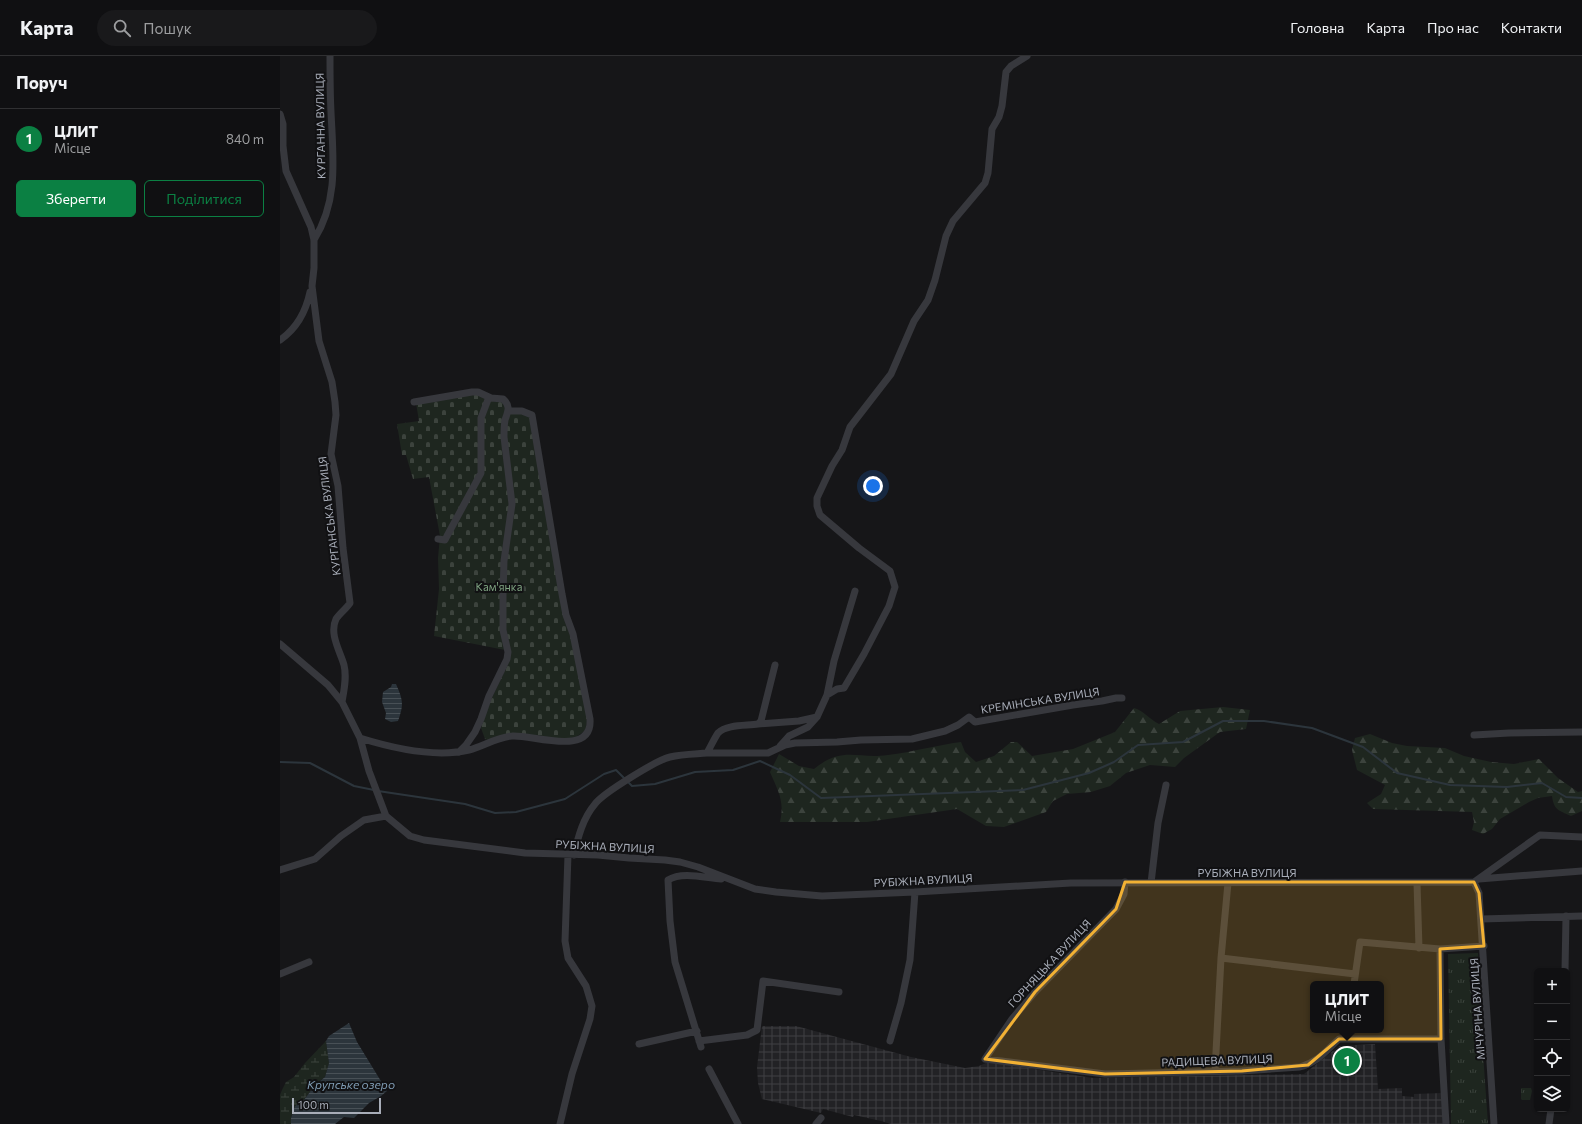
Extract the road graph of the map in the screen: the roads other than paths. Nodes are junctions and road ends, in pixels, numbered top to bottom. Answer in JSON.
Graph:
{"nodes":[{"id":1,"x":330,"y":56,"type":"edge"},
{"id":2,"x":1027,"y":56,"type":"edge"},
{"id":3,"x":280,"y":114,"type":"edge"},
{"id":4,"x":314,"y":240,"type":"junction"},
{"id":5,"x":312,"y":286,"type":"junction"},
{"id":6,"x":280,"y":340,"type":"edge"},
{"id":7,"x":489,"y":397,"type":"junction"},
{"id":8,"x":414,"y":402,"type":"dead end"},
{"id":9,"x":509,"y":411,"type":"junction"},
{"id":10,"x":438,"y":539,"type":"dead end"},
{"id":11,"x":855,"y":591,"type":"dead end"},
{"id":12,"x":280,"y":644,"type":"edge"},
{"id":13,"x":776,"y":665,"type":"dead end"},
{"id":14,"x":827,"y":696,"type":"junction"},
{"id":15,"x":1122,"y":698,"type":"dead end"},
{"id":16,"x":342,"y":702,"type":"junction"},
{"id":17,"x":819,"y":710,"type":"junction"},
{"id":18,"x":758,"y":724,"type":"junction"},
{"id":19,"x":1582,"y":732,"type":"edge"},
{"id":20,"x":1474,"y":735,"type":"dead end"},
{"id":21,"x":360,"y":738,"type":"junction"},
{"id":22,"x":778,"y":748,"type":"junction"},
{"id":23,"x":459,"y":752,"type":"junction"},
{"id":24,"x":707,"y":753,"type":"junction"},
{"id":25,"x":1166,"y":785,"type":"dead end"},
{"id":26,"x":386,"y":816,"type":"junction"},
{"id":27,"x":1582,"y":837,"type":"edge"},
{"id":28,"x":571,"y":855,"type":"junction"},
{"id":29,"x":280,"y":870,"type":"edge"},
{"id":30,"x":1582,"y":871,"type":"edge"},
{"id":31,"x":729,"y":880,"type":"junction"},
{"id":32,"x":1476,"y":881,"type":"junction"},
{"id":33,"x":1125,"y":882,"type":"junction"},
{"id":34,"x":1151,"y":883,"type":"junction"},
{"id":35,"x":1228,"y":883,"type":"junction"},
{"id":36,"x":1417,"y":884,"type":"junction"},
{"id":37,"x":915,"y":892,"type":"junction"},
{"id":38,"x":1566,"y":916,"type":"junction"},
{"id":39,"x":1582,"y":916,"type":"edge"},
{"id":40,"x":1481,"y":919,"type":"junction"},
{"id":41,"x":1484,"y":946,"type":"junction"},
{"id":42,"x":1419,"y":948,"type":"junction"},
{"id":43,"x":1440,"y":949,"type":"junction"},
{"id":44,"x":1221,"y":958,"type":"junction"},
{"id":45,"x":309,"y":962,"type":"dead end"},
{"id":46,"x":1565,"y":968,"type":"edge"},
{"id":47,"x":280,"y":974,"type":"edge"},
{"id":48,"x":1355,"y":974,"type":"junction"},
{"id":49,"x":1354,"y":981,"type":"edge"},
{"id":50,"x":839,"y":992,"type":"dead end"},
{"id":51,"x":697,"y":1031,"type":"junction"},
{"id":52,"x":1345,"y":1033,"type":"edge"},
{"id":53,"x":1344,"y":1039,"type":"junction"},
{"id":54,"x":1441,"y":1039,"type":"junction"},
{"id":55,"x":890,"y":1041,"type":"dead end"},
{"id":56,"x":639,"y":1044,"type":"dead end"},
{"id":57,"x":985,"y":1059,"type":"joint"},
{"id":58,"x":709,"y":1069,"type":"dead end"},
{"id":59,"x":1216,"y":1071,"type":"junction"},
{"id":60,"x":1551,"y":1112,"type":"edge"},
{"id":61,"x":560,"y":1124,"type":"edge"},
{"id":62,"x":738,"y":1124,"type":"edge"},
{"id":63,"x":1446,"y":1124,"type":"edge"},
{"id":64,"x":1494,"y":1124,"type":"edge"},
{"id":65,"x":1549,"y":1124,"type":"edge"}],
"edges":[{"from":1,"to":4,"type":"street","name":"КУРГАННА ВУЛИЦЯ"},
{"from":2,"to":14,"type":"street"},
{"from":3,"to":4,"type":"street","name":"КУРГАНСЬКА ВУЛИЦЯ"},
{"from":4,"to":5,"type":"street","name":"КУРГАНСЬКА ВУЛИЦЯ"},
{"from":5,"to":6,"type":"street"},
{"from":5,"to":16,"type":"street","name":"КУРГАНСЬКА ВУЛИЦЯ"},
{"from":7,"to":8,"type":"street"},
{"from":7,"to":9,"type":"street"},
{"from":7,"to":10,"type":"street"},
{"from":9,"to":23,"type":"street"},
{"from":9,"to":23,"type":"street"},
{"from":11,"to":14,"type":"street"},
{"from":12,"to":16,"type":"street"},
{"from":13,"to":18,"type":"street"},
{"from":14,"to":17,"type":"street"},
{"from":15,"to":22,"type":"street","name":"КРЕМІНСЬКА ВУЛИЦЯ"},
{"from":16,"to":21,"type":"street"},
{"from":17,"to":18,"type":"street"},
{"from":17,"to":22,"type":"street"},
{"from":18,"to":24,"type":"street"},
{"from":19,"to":20,"type":"street"},
{"from":21,"to":23,"type":"street"},
{"from":21,"to":26,"type":"street"},
{"from":22,"to":24,"type":"street","name":"КРЕМІНСЬКА ВУЛИЦЯ"},
{"from":24,"to":28,"type":"street","name":"КРЕМІНСЬКА ВУЛИЦЯ"},
{"from":25,"to":34,"type":"street"},
{"from":26,"to":28,"type":"street","name":"РУБІЖНА ВУЛИЦЯ"},
{"from":26,"to":29,"type":"street"},
{"from":27,"to":32,"type":"street"},
{"from":28,"to":31,"type":"street","name":"РУБІЖНА ВУЛИЦЯ"},
{"from":28,"to":61,"type":"street","name":"КРЕМІНСЬКА ВУЛИЦЯ"},
{"from":30,"to":32,"type":"street","name":"РУБІЖНА ВУЛИЦЯ"},
{"from":31,"to":37,"type":"street","name":"РУБІЖНА ВУЛИЦЯ"},
{"from":31,"to":51,"type":"street"},
{"from":32,"to":36,"type":"street","name":"РУБІЖНА ВУЛИЦЯ"},
{"from":32,"to":40,"type":"street","name":"МІЧУРІНА ВУЛИЦЯ"},
{"from":33,"to":34,"type":"street","name":"РУБІЖНА ВУЛИЦЯ"},
{"from":33,"to":37,"type":"street","name":"РУБІЖНА ВУЛИЦЯ"},
{"from":33,"to":57,"type":"street","name":"ГОРНЯЦЬКА ВУЛИЦЯ"},
{"from":34,"to":35,"type":"street","name":"РУБІЖНА ВУЛИЦЯ"},
{"from":35,"to":36,"type":"street","name":"РУБІЖНА ВУЛИЦЯ"},
{"from":35,"to":44,"type":"street"},
{"from":36,"to":42,"type":"street"},
{"from":37,"to":55,"type":"street"},
{"from":38,"to":39,"type":"street"},
{"from":38,"to":40,"type":"street"},
{"from":38,"to":46,"type":"street"},
{"from":40,"to":41,"type":"street","name":"МІЧУРІНА ВУЛИЦЯ"},
{"from":41,"to":43,"type":"street"},
{"from":41,"to":64,"type":"street","name":"МІЧУРІНА ВУЛИЦЯ"},
{"from":42,"to":43,"type":"street"},
{"from":42,"to":48,"type":"street"},
{"from":43,"to":54,"type":"street"},
{"from":44,"to":48,"type":"street"},
{"from":44,"to":59,"type":"street"},
{"from":45,"to":47,"type":"street"},
{"from":48,"to":49,"type":"street"},
{"from":50,"to":51,"type":"street"},
{"from":51,"to":56,"type":"street"},
{"from":52,"to":53,"type":"street"},
{"from":53,"to":54,"type":"street"},
{"from":53,"to":59,"type":"street","name":"РАДИЩЕВА ВУЛИЦЯ"},
{"from":54,"to":63,"type":"street"},
{"from":57,"to":59,"type":"street","name":"РАДИЩЕВА ВУЛИЦЯ"},
{"from":58,"to":62,"type":"street"},
{"from":60,"to":65,"type":"street"}]}
